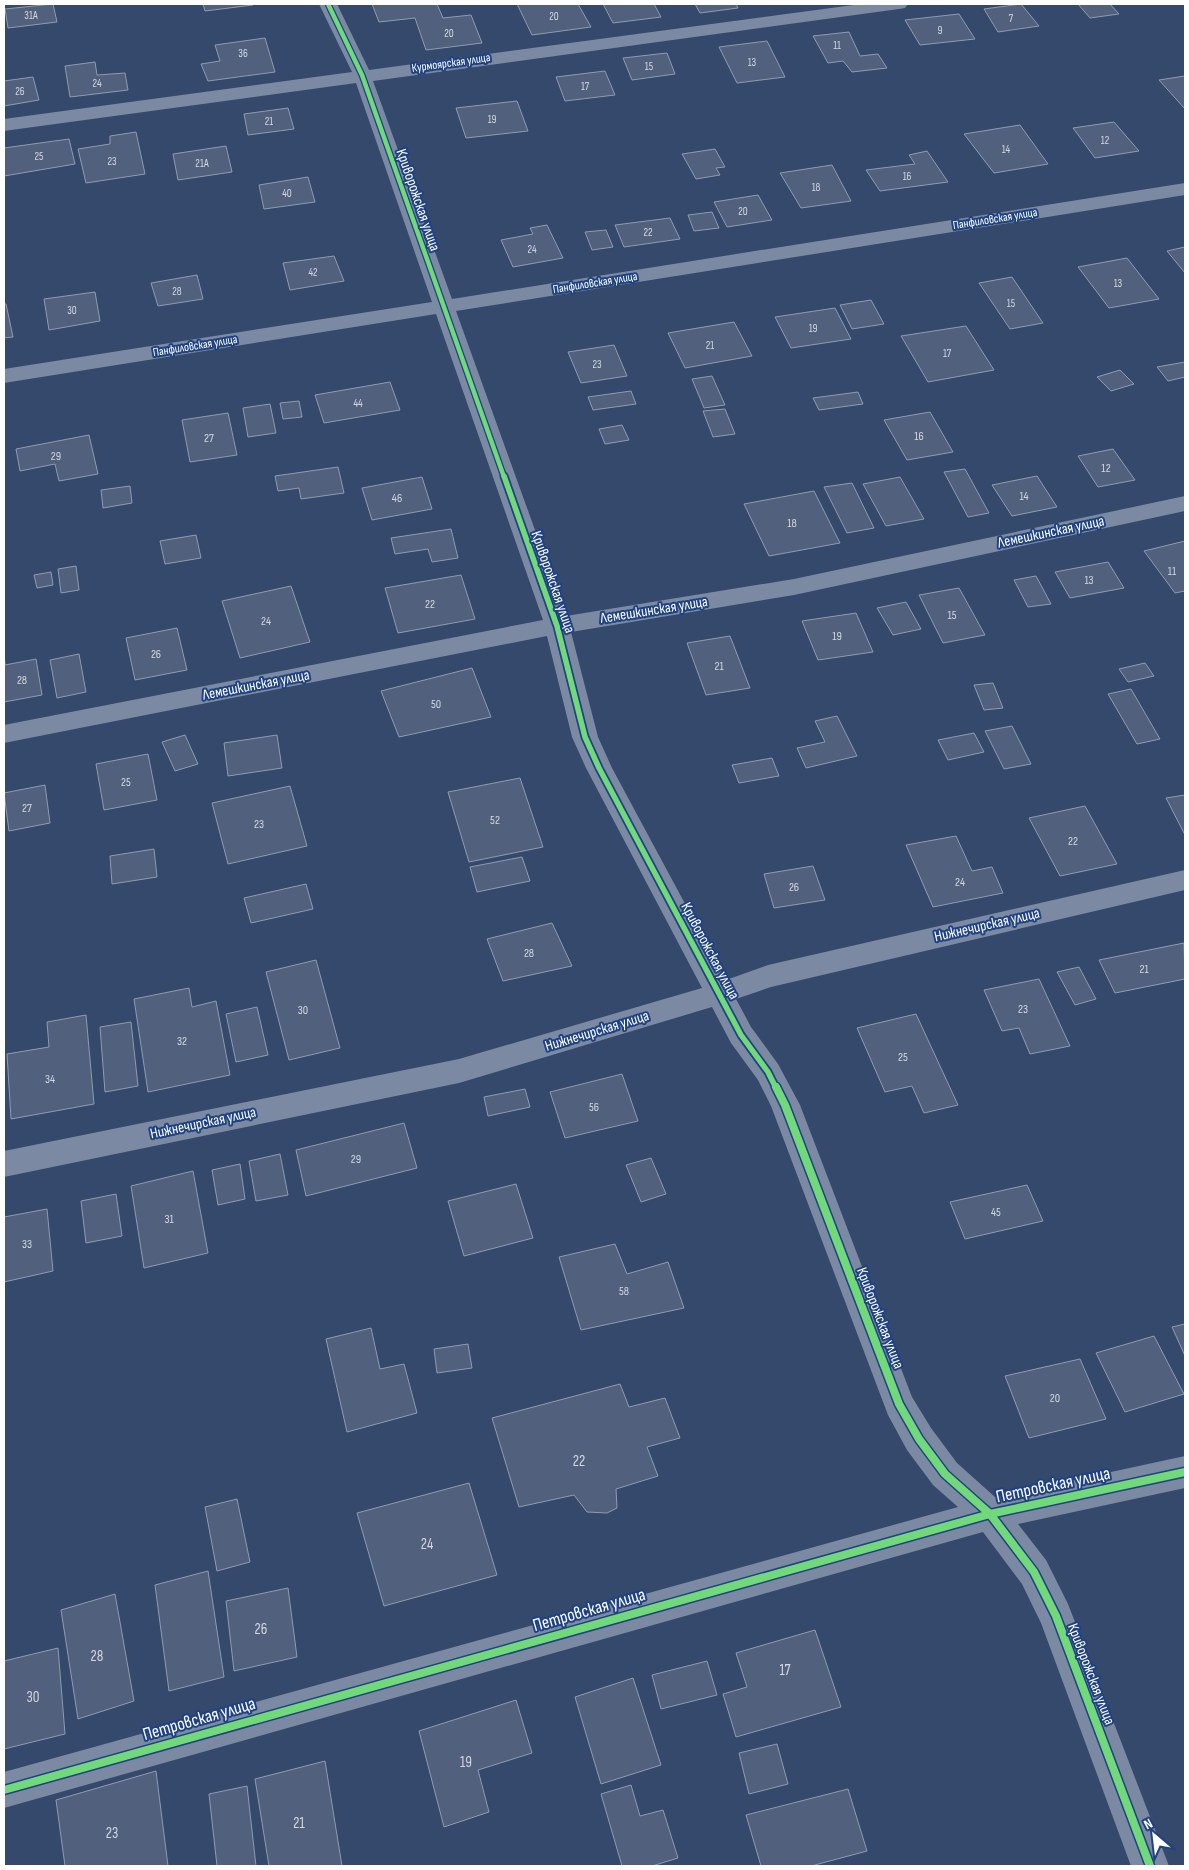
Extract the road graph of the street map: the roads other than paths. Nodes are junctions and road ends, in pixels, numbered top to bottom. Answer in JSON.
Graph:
{"nodes":[{"id":1,"x":328,"y":4,"type":"edge"},
{"id":2,"x":899,"y":4,"type":"edge"},
{"id":3,"x":362,"y":75,"type":"junction"},
{"id":4,"x":4,"y":125,"type":"edge"},
{"id":5,"x":1185,"y":189,"type":"edge"},
{"id":6,"x":443,"y":308,"type":"junction"},
{"id":7,"x":4,"y":376,"type":"edge"},
{"id":8,"x":1185,"y":503,"type":"edge"},
{"id":9,"x":557,"y":626,"type":"junction"},
{"id":10,"x":4,"y":734,"type":"edge"},
{"id":11,"x":1185,"y":880,"type":"edge"},
{"id":12,"x":719,"y":994,"type":"junction"},
{"id":13,"x":4,"y":1164,"type":"edge"},
{"id":14,"x":1185,"y":1472,"type":"edge"},
{"id":15,"x":990,"y":1514,"type":"junction"},
{"id":16,"x":4,"y":1790,"type":"edge"},
{"id":17,"x":1150,"y":1866,"type":"edge"}],
"edges":[{"from":1,"to":3,"type":"street","name":"Криворожская улица"},
{"from":2,"to":3,"type":"street","name":"Курмоярская улица"},
{"from":3,"to":4,"type":"street","name":"Курмоярская улица"},
{"from":3,"to":6,"type":"street","name":"Криворожская улица"},
{"from":5,"to":6,"type":"street","name":"Панфиловская улица"},
{"from":6,"to":7,"type":"street","name":"Панфиловская улица"},
{"from":6,"to":9,"type":"street","name":"Криворожская улица"},
{"from":8,"to":9,"type":"street","name":"Лемешкинская улица"},
{"from":9,"to":10,"type":"street","name":"Лемешкинская улица"},
{"from":9,"to":12,"type":"street","name":"Криворожская улица"},
{"from":11,"to":12,"type":"street","name":"Нижнечирская улица"},
{"from":12,"to":13,"type":"street","name":"Нижнечирская улица"},
{"from":12,"to":15,"type":"street","name":"Криворожская улица"},
{"from":14,"to":15,"type":"street","name":"Петровская улица"},
{"from":15,"to":16,"type":"street","name":"Петровская улица"},
{"from":15,"to":17,"type":"street","name":"Криворожская улица"}]}
